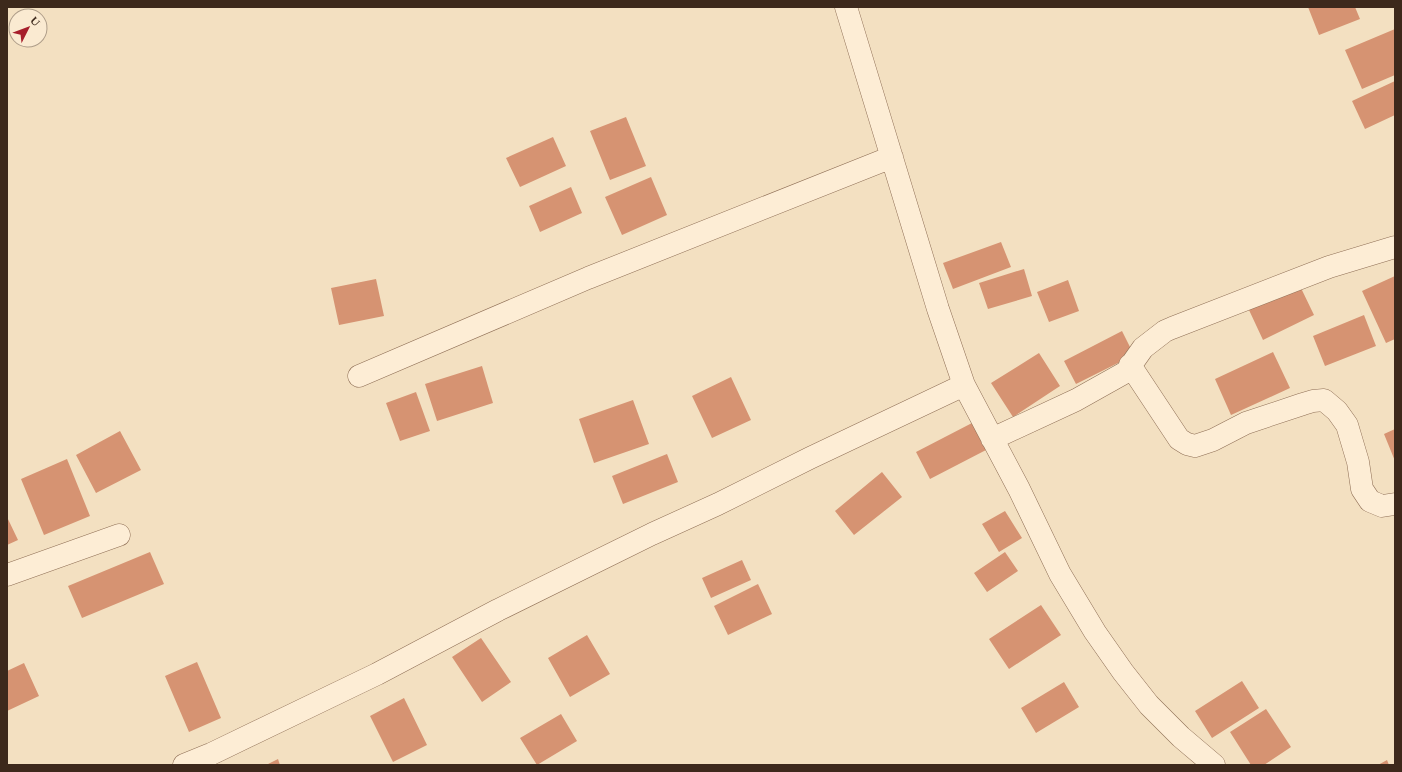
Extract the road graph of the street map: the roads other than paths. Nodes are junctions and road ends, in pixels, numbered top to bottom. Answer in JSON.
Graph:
{"nodes":[{"id":1,"x":846,"y":7,"type":"edge"},
{"id":2,"x":892,"y":157,"type":"junction"},
{"id":3,"x":1395,"y":247,"type":"edge"},
{"id":4,"x":1130,"y":365,"type":"junction"},
{"id":5,"x":359,"y":376,"type":"dead end"},
{"id":6,"x":964,"y":385,"type":"junction"},
{"id":7,"x":992,"y":439,"type":"junction"},
{"id":8,"x":1395,"y":504,"type":"edge"},
{"id":9,"x":119,"y":534,"type":"dead end"},
{"id":10,"x":7,"y":575,"type":"edge"},
{"id":11,"x":184,"y":765,"type":"edge"},
{"id":12,"x":1214,"y":765,"type":"edge"}],
"edges":[{"from":1,"to":2,"type":"street"},
{"from":2,"to":5,"type":"street"},
{"from":2,"to":6,"type":"street"},
{"from":3,"to":4,"type":"street"},
{"from":4,"to":7,"type":"street"},
{"from":4,"to":8,"type":"street"},
{"from":6,"to":7,"type":"street"},
{"from":6,"to":11,"type":"street"},
{"from":7,"to":12,"type":"street"},
{"from":9,"to":10,"type":"street"}]}
